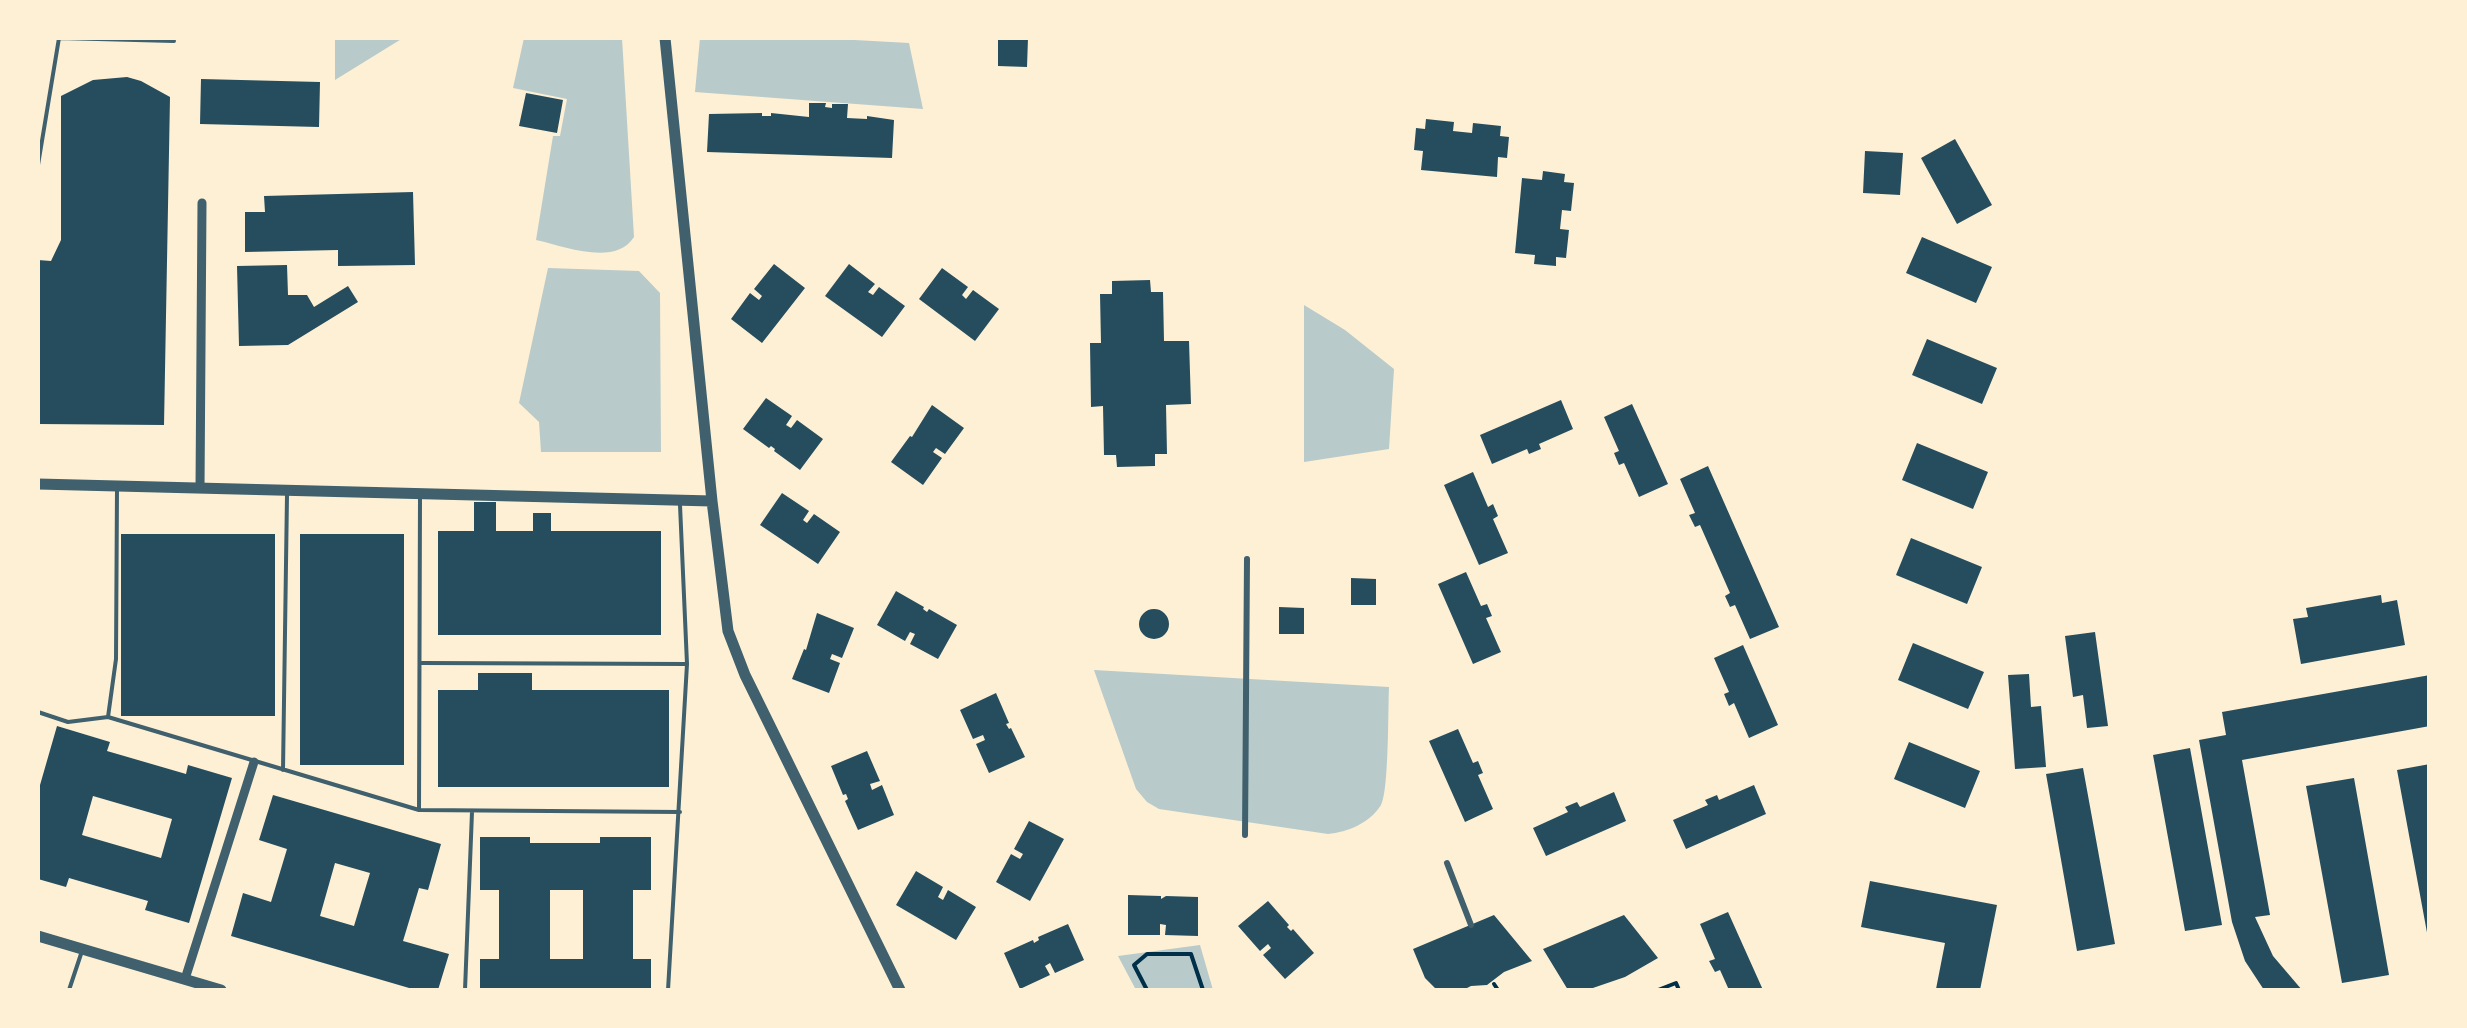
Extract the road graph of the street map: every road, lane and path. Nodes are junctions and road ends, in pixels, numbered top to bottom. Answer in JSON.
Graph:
{"nodes":[{"id":1,"x":59,"y":38,"type":"edge"},
{"id":2,"x":83,"y":38,"type":"edge"},
{"id":3,"x":665,"y":38,"type":"edge"},
{"id":4,"x":174,"y":41,"type":"dead end"},
{"id":5,"x":38,"y":166,"type":"edge"},
{"id":6,"x":202,"y":203,"type":"dead end"},
{"id":7,"x":38,"y":484,"type":"edge"},
{"id":8,"x":118,"y":486,"type":"junction"},
{"id":9,"x":200,"y":488,"type":"junction"},
{"id":10,"x":287,"y":490,"type":"junction"},
{"id":11,"x":420,"y":492,"type":"junction"},
{"id":12,"x":680,"y":501,"type":"junction"},
{"id":13,"x":712,"y":501,"type":"junction"},
{"id":14,"x":1247,"y":558,"type":"dead end"},
{"id":15,"x":422,"y":664,"type":"junction"},
{"id":16,"x":687,"y":664,"type":"junction"},
{"id":17,"x":38,"y":712,"type":"edge"},
{"id":18,"x":108,"y":717,"type":"junction"},
{"id":19,"x":254,"y":762,"type":"junction"},
{"id":20,"x":282,"y":770,"type":"junction"},
{"id":21,"x":419,"y":810,"type":"junction"},
{"id":22,"x":472,"y":812,"type":"junction"},
{"id":23,"x":680,"y":812,"type":"junction"},
{"id":24,"x":1245,"y":835,"type":"dead end"},
{"id":25,"x":1447,"y":863,"type":"dead end"},
{"id":26,"x":1471,"y":925,"type":"dead end"},
{"id":27,"x":38,"y":936,"type":"edge"},
{"id":28,"x":82,"y":950,"type":"junction"},
{"id":29,"x":185,"y":979,"type":"junction"},
{"id":30,"x":1494,"y":984,"type":"dead end"},
{"id":31,"x":69,"y":990,"type":"edge"},
{"id":32,"x":221,"y":990,"type":"edge"},
{"id":33,"x":466,"y":990,"type":"edge"},
{"id":34,"x":668,"y":990,"type":"edge"},
{"id":35,"x":900,"y":990,"type":"edge"},
{"id":36,"x":1147,"y":990,"type":"edge"},
{"id":37,"x":1203,"y":990,"type":"edge"},
{"id":38,"x":1498,"y":990,"type":"edge"},
{"id":39,"x":1658,"y":990,"type":"edge"},
{"id":40,"x":1679,"y":990,"type":"edge"}],
"edges":[{"from":1,"to":2,"type":"lane"},
{"from":1,"to":5,"type":"lane"},
{"from":2,"to":4,"type":"lane"},
{"from":3,"to":13,"type":"street"},
{"from":6,"to":9,"type":"street"},
{"from":7,"to":8,"type":"street"},
{"from":8,"to":9,"type":"street"},
{"from":8,"to":18,"type":"lane"},
{"from":9,"to":10,"type":"street"},
{"from":10,"to":11,"type":"street"},
{"from":10,"to":20,"type":"lane"},
{"from":11,"to":12,"type":"street"},
{"from":11,"to":15,"type":"lane"},
{"from":12,"to":13,"type":"street"},
{"from":12,"to":16,"type":"lane"},
{"from":13,"to":35,"type":"street"},
{"from":14,"to":24,"type":"street"},
{"from":15,"to":16,"type":"lane"},
{"from":15,"to":21,"type":"lane"},
{"from":16,"to":23,"type":"lane"},
{"from":17,"to":18,"type":"lane"},
{"from":18,"to":19,"type":"lane"},
{"from":19,"to":20,"type":"lane"},
{"from":19,"to":29,"type":"street"},
{"from":20,"to":21,"type":"lane"},
{"from":21,"to":22,"type":"lane"},
{"from":22,"to":23,"type":"lane"},
{"from":22,"to":33,"type":"lane"},
{"from":23,"to":34,"type":"lane"},
{"from":25,"to":26,"type":"street"},
{"from":27,"to":28,"type":"street"},
{"from":28,"to":29,"type":"street"},
{"from":28,"to":31,"type":"lane"},
{"from":29,"to":32,"type":"street"},
{"from":30,"to":38,"type":"path"},
{"from":36,"to":37,"type":"path"},
{"from":39,"to":40,"type":"path"}]}
